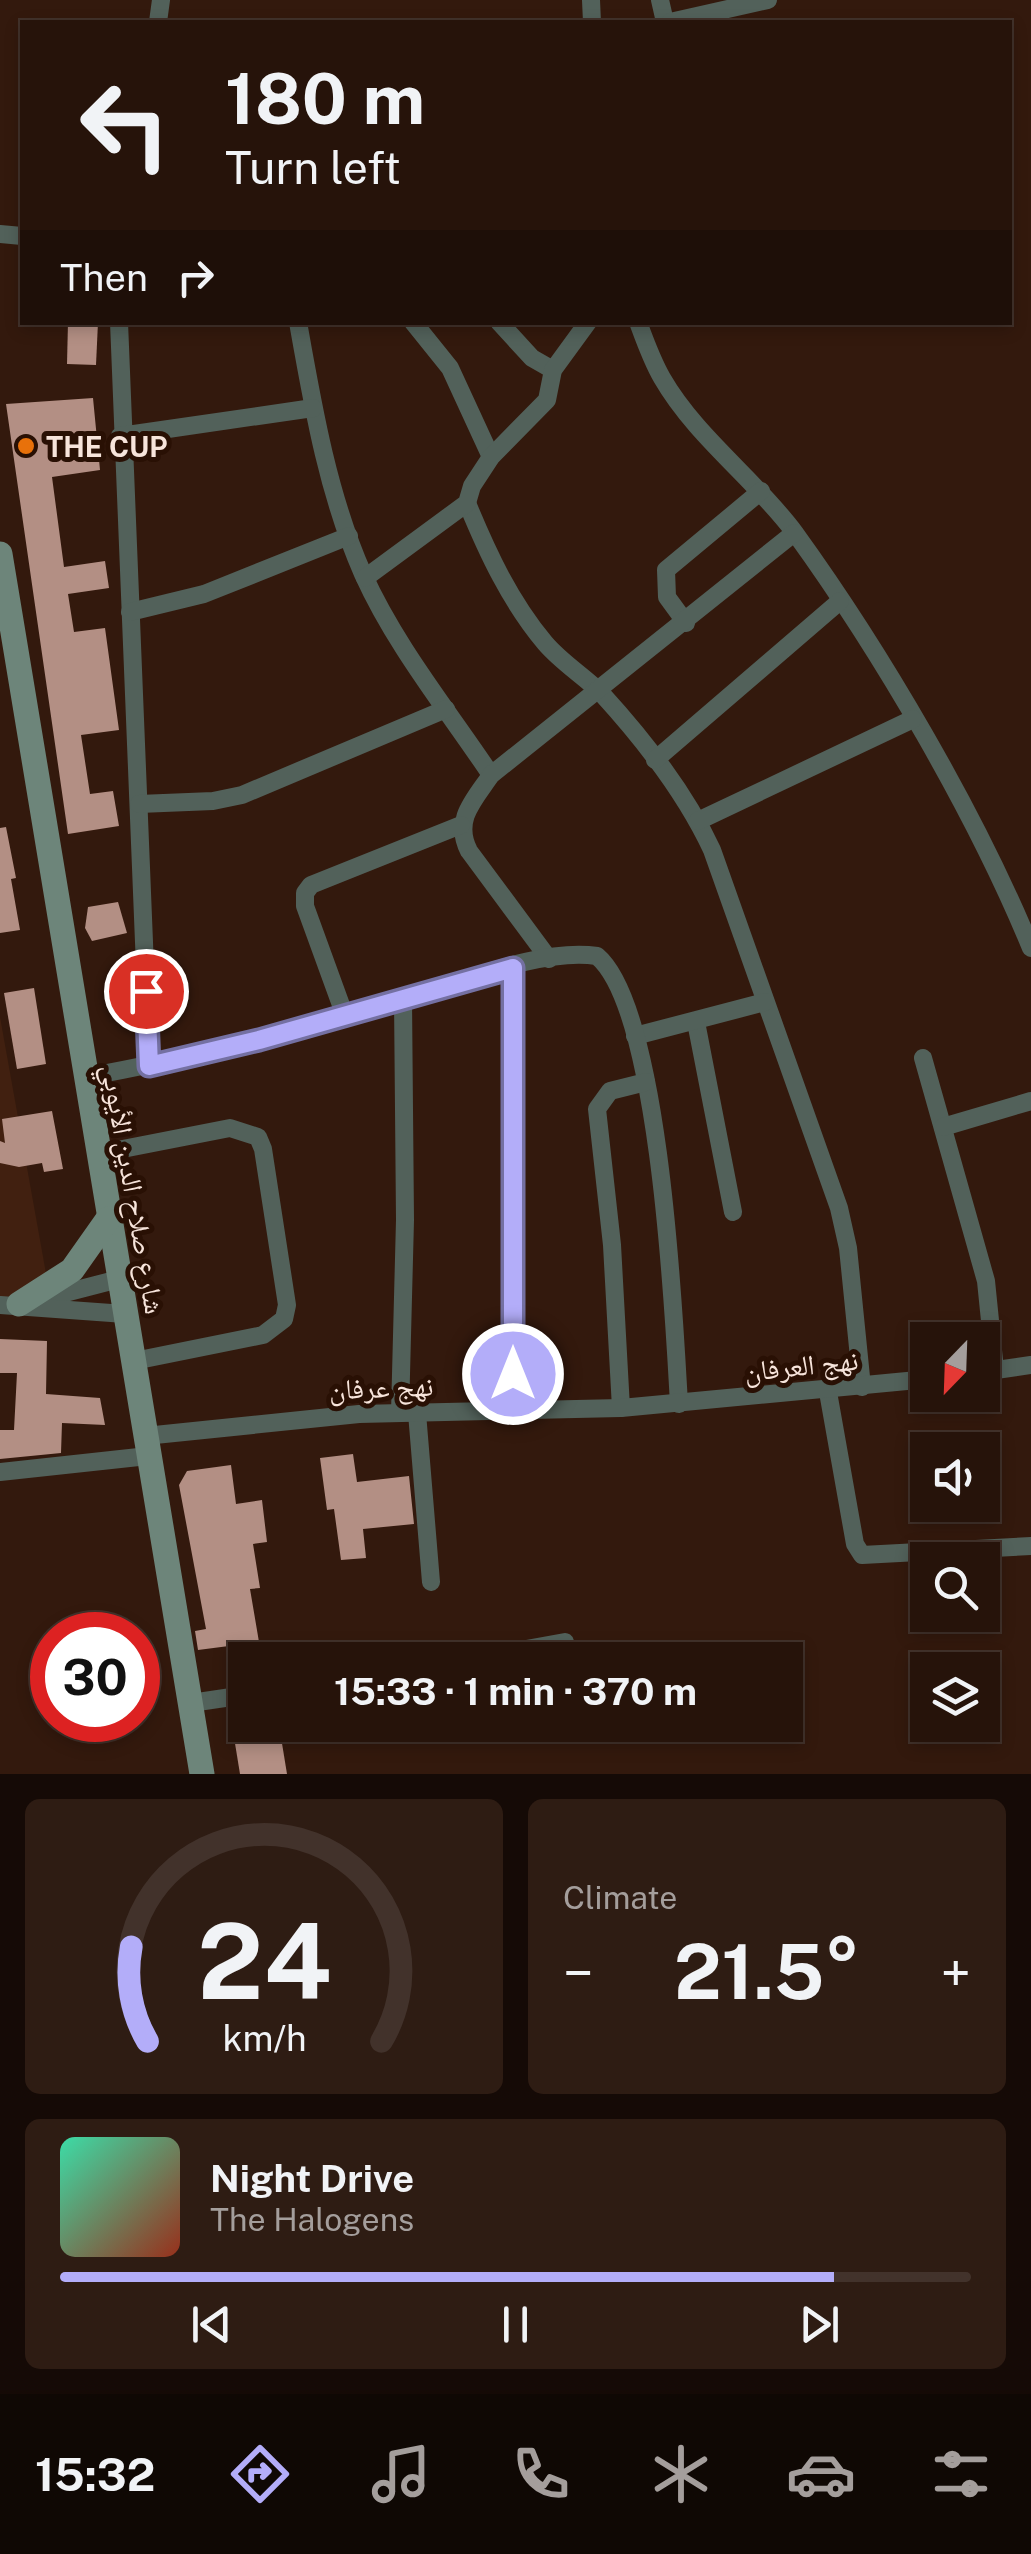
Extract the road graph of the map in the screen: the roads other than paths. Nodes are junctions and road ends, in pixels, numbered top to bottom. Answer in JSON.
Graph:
{"nodes":[{"id":1,"x":768,"y":0,"type":"edge"},
{"id":2,"x":677,"y":20,"type":"edge"},
{"id":3,"x":119,"y":325,"type":"edge"},
{"id":4,"x":299,"y":325,"type":"edge"},
{"id":5,"x":415,"y":325,"type":"edge"},
{"id":6,"x":502,"y":325,"type":"edge"},
{"id":7,"x":586,"y":325,"type":"edge"},
{"id":8,"x":639,"y":325,"type":"edge"},
{"id":9,"x":553,"y":370,"type":"junction"},
{"id":10,"x":314,"y":408,"type":"junction"},
{"id":11,"x":120,"y":436,"type":"junction"},
{"id":12,"x":491,"y":457,"type":"junction"},
{"id":13,"x":761,"y":491,"type":"junction"},
{"id":14,"x":467,"y":503,"type":"junction"},
{"id":15,"x":794,"y":533,"type":"junction"},
{"id":16,"x":349,"y":536,"type":"junction"},
{"id":17,"x":0,"y":554,"type":"edge"},
{"id":18,"x":365,"y":578,"type":"junction"},
{"id":19,"x":840,"y":601,"type":"junction"},
{"id":20,"x":130,"y":612,"type":"junction"},
{"id":21,"x":686,"y":624,"type":"junction"},
{"id":22,"x":8,"y":646,"type":"edge"},
{"id":23,"x":600,"y":692,"type":"junction"},
{"id":24,"x":446,"y":708,"type":"junction"},
{"id":25,"x":913,"y":720,"type":"junction"},
{"id":26,"x":655,"y":760,"type":"junction"},
{"id":27,"x":492,"y":775,"type":"junction"},
{"id":28,"x":140,"y":804,"type":"junction"},
{"id":29,"x":698,"y":821,"type":"junction"},
{"id":30,"x":461,"y":825,"type":"junction"},
{"id":31,"x":1031,"y":948,"type":"edge"},
{"id":32,"x":549,"y":959,"type":"junction"},
{"id":33,"x":513,"y":968,"type":"junction"},
{"id":34,"x":403,"y":1000,"type":"junction"},
{"id":35,"x":764,"y":1002,"type":"junction"},
{"id":36,"x":345,"y":1016,"type":"junction"},
{"id":37,"x":696,"y":1022,"type":"junction"},
{"id":38,"x":635,"y":1036,"type":"junction"},
{"id":39,"x":923,"y":1058,"type":"dead end"},
{"id":40,"x":149,"y":1066,"type":"junction"},
{"id":41,"x":85,"y":1078,"type":"junction"},
{"id":42,"x":646,"y":1082,"type":"junction"},
{"id":43,"x":1031,"y":1102,"type":"edge"},
{"id":44,"x":943,"y":1127,"type":"junction"},
{"id":45,"x":98,"y":1154,"type":"junction"},
{"id":46,"x":734,"y":1212,"type":"dead end"},
{"id":47,"x":108,"y":1219,"type":"junction"},
{"id":48,"x":119,"y":1280,"type":"junction"},
{"id":49,"x":9,"y":1304,"type":"edge"},
{"id":50,"x":125,"y":1314,"type":"junction"},
{"id":51,"x":987,"y":1322,"type":"edge"},
{"id":52,"x":134,"y":1361,"type":"junction"},
{"id":53,"x":1031,"y":1365,"type":"edge"},
{"id":54,"x":1000,"y":1369,"type":"edge"},
{"id":55,"x":910,"y":1381,"type":"edge"},
{"id":56,"x":862,"y":1387,"type":"junction"},
{"id":57,"x":828,"y":1392,"type":"junction"},
{"id":58,"x":679,"y":1404,"type":"junction"},
{"id":59,"x":621,"y":1408,"type":"junction"},
{"id":60,"x":513,"y":1412,"type":"junction"},
{"id":61,"x":408,"y":1413,"type":"junction"},
{"id":62,"x":147,"y":1446,"type":"junction"},
{"id":63,"x":0,"y":1472,"type":"edge"},
{"id":64,"x":1031,"y":1546,"type":"edge"},
{"id":65,"x":432,"y":1582,"type":"dead end"},
{"id":66,"x":228,"y":1698,"type":"edge"},
{"id":67,"x":191,"y":1703,"type":"junction"},
{"id":68,"x":202,"y":1774,"type":"edge"}],
"edges":[{"from":1,"to":2,"type":"street"},
{"from":3,"to":11,"type":"street"},
{"from":4,"to":10,"type":"street"},
{"from":5,"to":12,"type":"street"},
{"from":6,"to":9,"type":"street"},
{"from":7,"to":9,"type":"street"},
{"from":8,"to":13,"type":"street"},
{"from":9,"to":12,"type":"street"},
{"from":10,"to":11,"type":"street"},
{"from":10,"to":16,"type":"street"},
{"from":11,"to":20,"type":"street"},
{"from":12,"to":14,"type":"street"},
{"from":13,"to":15,"type":"street"},
{"from":13,"to":21,"type":"street"},
{"from":14,"to":18,"type":"street"},
{"from":14,"to":23,"type":"street"},
{"from":15,"to":19,"type":"street"},
{"from":15,"to":21,"type":"street"},
{"from":16,"to":18,"type":"street"},
{"from":16,"to":20,"type":"street"},
{"from":17,"to":22,"type":"main road","name":"شارع صلاح الدين الأيوبي"},
{"from":18,"to":24,"type":"street"},
{"from":19,"to":25,"type":"street"},
{"from":19,"to":26,"type":"street"},
{"from":20,"to":28,"type":"street"},
{"from":21,"to":23,"type":"street"},
{"from":22,"to":41,"type":"main road","name":"شارع صلاح الدين الأيوبي"},
{"from":23,"to":26,"type":"street"},
{"from":23,"to":27,"type":"street"},
{"from":24,"to":27,"type":"street"},
{"from":24,"to":28,"type":"street"},
{"from":25,"to":29,"type":"street"},
{"from":25,"to":31,"type":"street"},
{"from":26,"to":29,"type":"street"},
{"from":27,"to":30,"type":"street"},
{"from":28,"to":40,"type":"street"},
{"from":29,"to":35,"type":"street"},
{"from":30,"to":32,"type":"street"},
{"from":30,"to":36,"type":"street"},
{"from":32,"to":33,"type":"street"},
{"from":32,"to":38,"type":"street"},
{"from":33,"to":34,"type":"street"},
{"from":33,"to":60,"type":"street"},
{"from":34,"to":36,"type":"street"},
{"from":34,"to":61,"type":"street"},
{"from":35,"to":37,"type":"street"},
{"from":35,"to":56,"type":"street"},
{"from":36,"to":40,"type":"street"},
{"from":37,"to":38,"type":"street"},
{"from":37,"to":46,"type":"street"},
{"from":38,"to":42,"type":"street"},
{"from":39,"to":44,"type":"street"},
{"from":40,"to":41,"type":"street"},
{"from":41,"to":45,"type":"main road","name":"شارع صلاح الدين الأيوبي"},
{"from":42,"to":58,"type":"street"},
{"from":42,"to":59,"type":"street"},
{"from":43,"to":44,"type":"street"},
{"from":44,"to":51,"type":"street"},
{"from":45,"to":47,"type":"main road","name":"شارع صلاح الدين الأيوبي"},
{"from":45,"to":52,"type":"street"},
{"from":47,"to":48,"type":"main road","name":"شارع صلاح الدين الأيوبي"},
{"from":47,"to":49,"type":"main road"},
{"from":48,"to":49,"type":"street"},
{"from":48,"to":50,"type":"main road","name":"شارع صلاح الدين الأيوبي"},
{"from":49,"to":50,"type":"street"},
{"from":50,"to":52,"type":"main road","name":"شارع صلاح الدين الأيوبي"},
{"from":52,"to":62,"type":"main road","name":"شارع صلاح الدين الأيوبي"},
{"from":53,"to":54,"type":"street"},
{"from":55,"to":56,"type":"street","name":"نهج العرفان"},
{"from":56,"to":57,"type":"street","name":"نهج العرفان"},
{"from":57,"to":58,"type":"street","name":"نهج العرفان"},
{"from":57,"to":64,"type":"street"},
{"from":58,"to":59,"type":"street","name":"نهج عرفان"},
{"from":59,"to":60,"type":"street","name":"نهج عرفان"},
{"from":60,"to":61,"type":"street","name":"نهج عرفان"},
{"from":61,"to":62,"type":"street","name":"نهج عرفان"},
{"from":61,"to":65,"type":"street"},
{"from":62,"to":63,"type":"street","name":"نهج عرفان"},
{"from":62,"to":67,"type":"main road","name":"شارع صلاح الدين الأيوبي"},
{"from":66,"to":67,"type":"street"},
{"from":67,"to":68,"type":"main road","name":"شارع صلاح الدين الأيوبي"}]}
